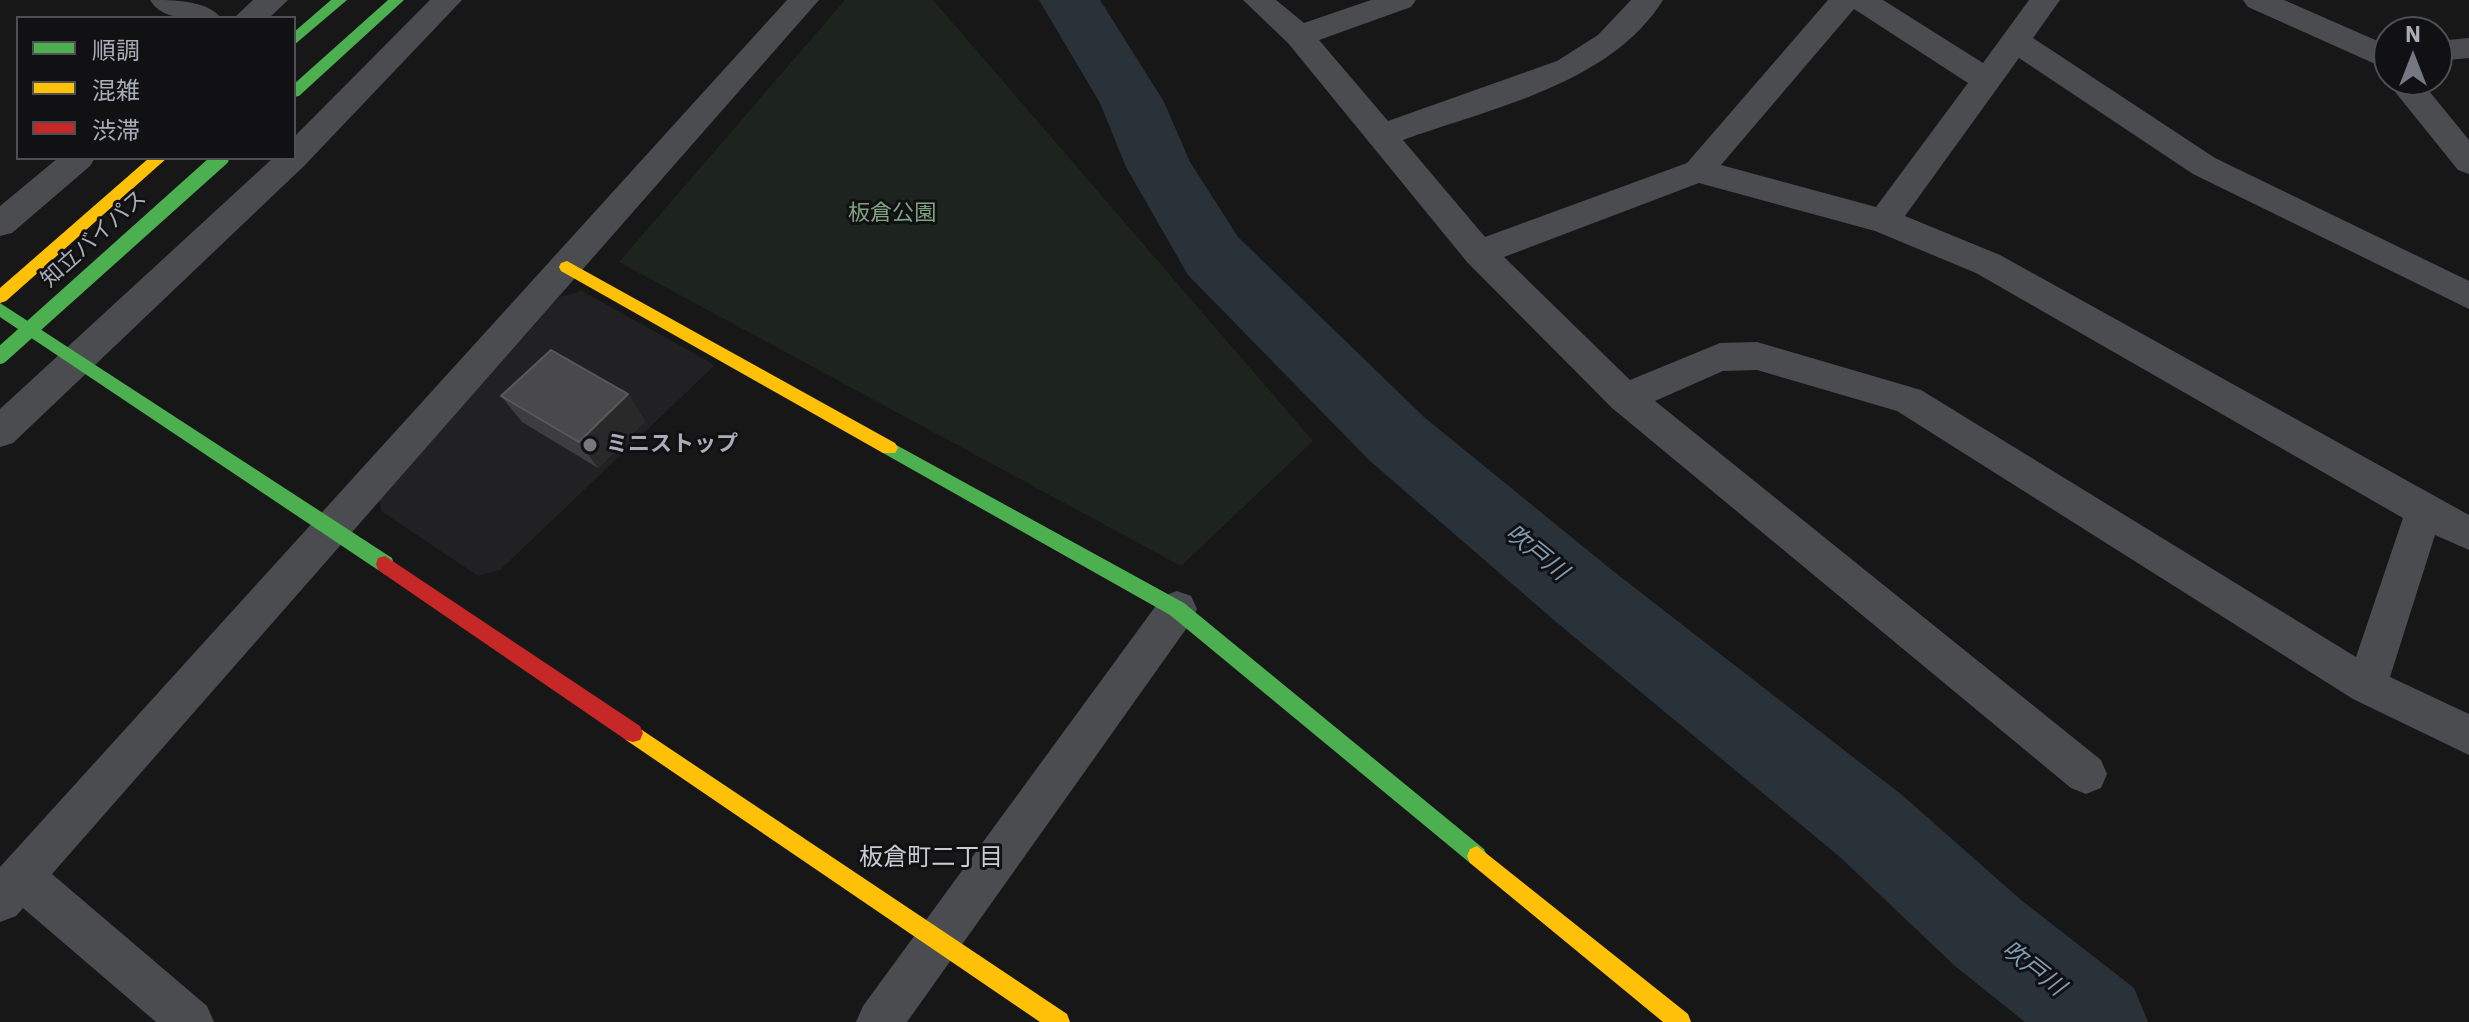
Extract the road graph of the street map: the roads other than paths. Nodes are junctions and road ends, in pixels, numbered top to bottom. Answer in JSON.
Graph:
{"nodes":[{"id":1,"x":165,"y":0,"type":"edge"},
{"id":2,"x":273,"y":0,"type":"edge"},
{"id":3,"x":340,"y":0,"type":"edge"},
{"id":4,"x":397,"y":0,"type":"edge"},
{"id":5,"x":447,"y":0,"type":"edge"},
{"id":6,"x":804,"y":0,"type":"edge"},
{"id":7,"x":1258,"y":0,"type":"edge"},
{"id":8,"x":1401,"y":0,"type":"edge"},
{"id":9,"x":1648,"y":0,"type":"edge"},
{"id":10,"x":1845,"y":0,"type":"edge"},
{"id":11,"x":1861,"y":0,"type":"edge"},
{"id":12,"x":2045,"y":0,"type":"edge"},
{"id":13,"x":2258,"y":0,"type":"edge"},
{"id":14,"x":201,"y":16,"type":"edge"},
{"id":15,"x":252,"y":16,"type":"edge"},
{"id":16,"x":1299,"y":36,"type":"junction"},
{"id":17,"x":296,"y":38,"type":"edge"},
{"id":18,"x":2016,"y":41,"type":"junction"},
{"id":19,"x":2373,"y":55,"type":"edge"},
{"id":20,"x":1987,"y":80,"type":"junction"},
{"id":21,"x":296,"y":90,"type":"edge"},
{"id":22,"x":2416,"y":96,"type":"edge"},
{"id":23,"x":1380,"y":136,"type":"junction"},
{"id":24,"x":296,"y":154,"type":"edge"},
{"id":25,"x":77,"y":160,"type":"edge"},
{"id":26,"x":157,"y":160,"type":"edge"},
{"id":27,"x":219,"y":160,"type":"edge"},
{"id":28,"x":290,"y":160,"type":"edge"},
{"id":29,"x":2469,"y":162,"type":"edge"},
{"id":30,"x":1698,"y":171,"type":"junction"},
{"id":31,"x":1884,"y":221,"type":"junction"},
{"id":32,"x":0,"y":224,"type":"edge"},
{"id":33,"x":1479,"y":253,"type":"junction"},
{"id":34,"x":567,"y":267,"type":"junction"},
{"id":35,"x":2469,"y":296,"type":"edge"},
{"id":36,"x":0,"y":297,"type":"edge"},
{"id":37,"x":0,"y":309,"type":"edge"},
{"id":38,"x":0,"y":356,"type":"edge"},
{"id":39,"x":76,"y":362,"type":"junction"},
{"id":40,"x":1625,"y":398,"type":"junction"},
{"id":41,"x":0,"y":432,"type":"edge"},
{"id":42,"x":2424,"y":511,"type":"junction"},
{"id":43,"x":333,"y":529,"type":"junction"},
{"id":44,"x":2469,"y":533,"type":"edge"},
{"id":45,"x":1177,"y":609,"type":"junction"},
{"id":46,"x":2367,"y":686,"type":"junction"},
{"id":47,"x":2469,"y":735,"type":"edge"},
{"id":48,"x":2086,"y":774,"type":"dead end"},
{"id":49,"x":10,"y":888,"type":"edge"},
{"id":50,"x":938,"y":939,"type":"junction"},
{"id":51,"x":191,"y":1022,"type":"edge"},
{"id":52,"x":879,"y":1022,"type":"edge"},
{"id":53,"x":1059,"y":1022,"type":"edge"},
{"id":54,"x":1680,"y":1022,"type":"edge"}],
"edges":[{"from":1,"to":14,"type":"street"},
{"from":2,"to":15,"type":"street"},
{"from":3,"to":17,"type":"main road"},
{"from":4,"to":21,"type":"main road"},
{"from":5,"to":24,"type":"street"},
{"from":6,"to":34,"type":"street"},
{"from":7,"to":16,"type":"street"},
{"from":8,"to":16,"type":"street"},
{"from":9,"to":23,"type":"street"},
{"from":10,"to":30,"type":"street"},
{"from":11,"to":20,"type":"street"},
{"from":12,"to":18,"type":"street"},
{"from":13,"to":19,"type":"street"},
{"from":16,"to":23,"type":"street"},
{"from":18,"to":20,"type":"street"},
{"from":18,"to":35,"type":"street"},
{"from":20,"to":31,"type":"street"},
{"from":22,"to":29,"type":"street"},
{"from":23,"to":33,"type":"street"},
{"from":25,"to":32,"type":"street"},
{"from":26,"to":36,"type":"main road","name":"知立バイパス"},
{"from":27,"to":38,"type":"main road","name":"知立バイパス","bridge":true},
{"from":28,"to":39,"type":"street"},
{"from":30,"to":31,"type":"street"},
{"from":30,"to":33,"type":"street"},
{"from":31,"to":42,"type":"street"},
{"from":33,"to":40,"type":"street"},
{"from":34,"to":43,"type":"street"},
{"from":34,"to":45,"type":"main road"},
{"from":37,"to":39,"type":"main road"},
{"from":39,"to":41,"type":"street"},
{"from":39,"to":43,"type":"main road"},
{"from":40,"to":46,"type":"street"},
{"from":40,"to":48,"type":"street"},
{"from":42,"to":44,"type":"street"},
{"from":42,"to":46,"type":"street"},
{"from":43,"to":49,"type":"street"},
{"from":43,"to":50,"type":"main road"},
{"from":45,"to":50,"type":"street"},
{"from":45,"to":54,"type":"main road"},
{"from":46,"to":47,"type":"street"},
{"from":49,"to":51,"type":"street"},
{"from":50,"to":52,"type":"street"},
{"from":50,"to":53,"type":"main road"}]}
